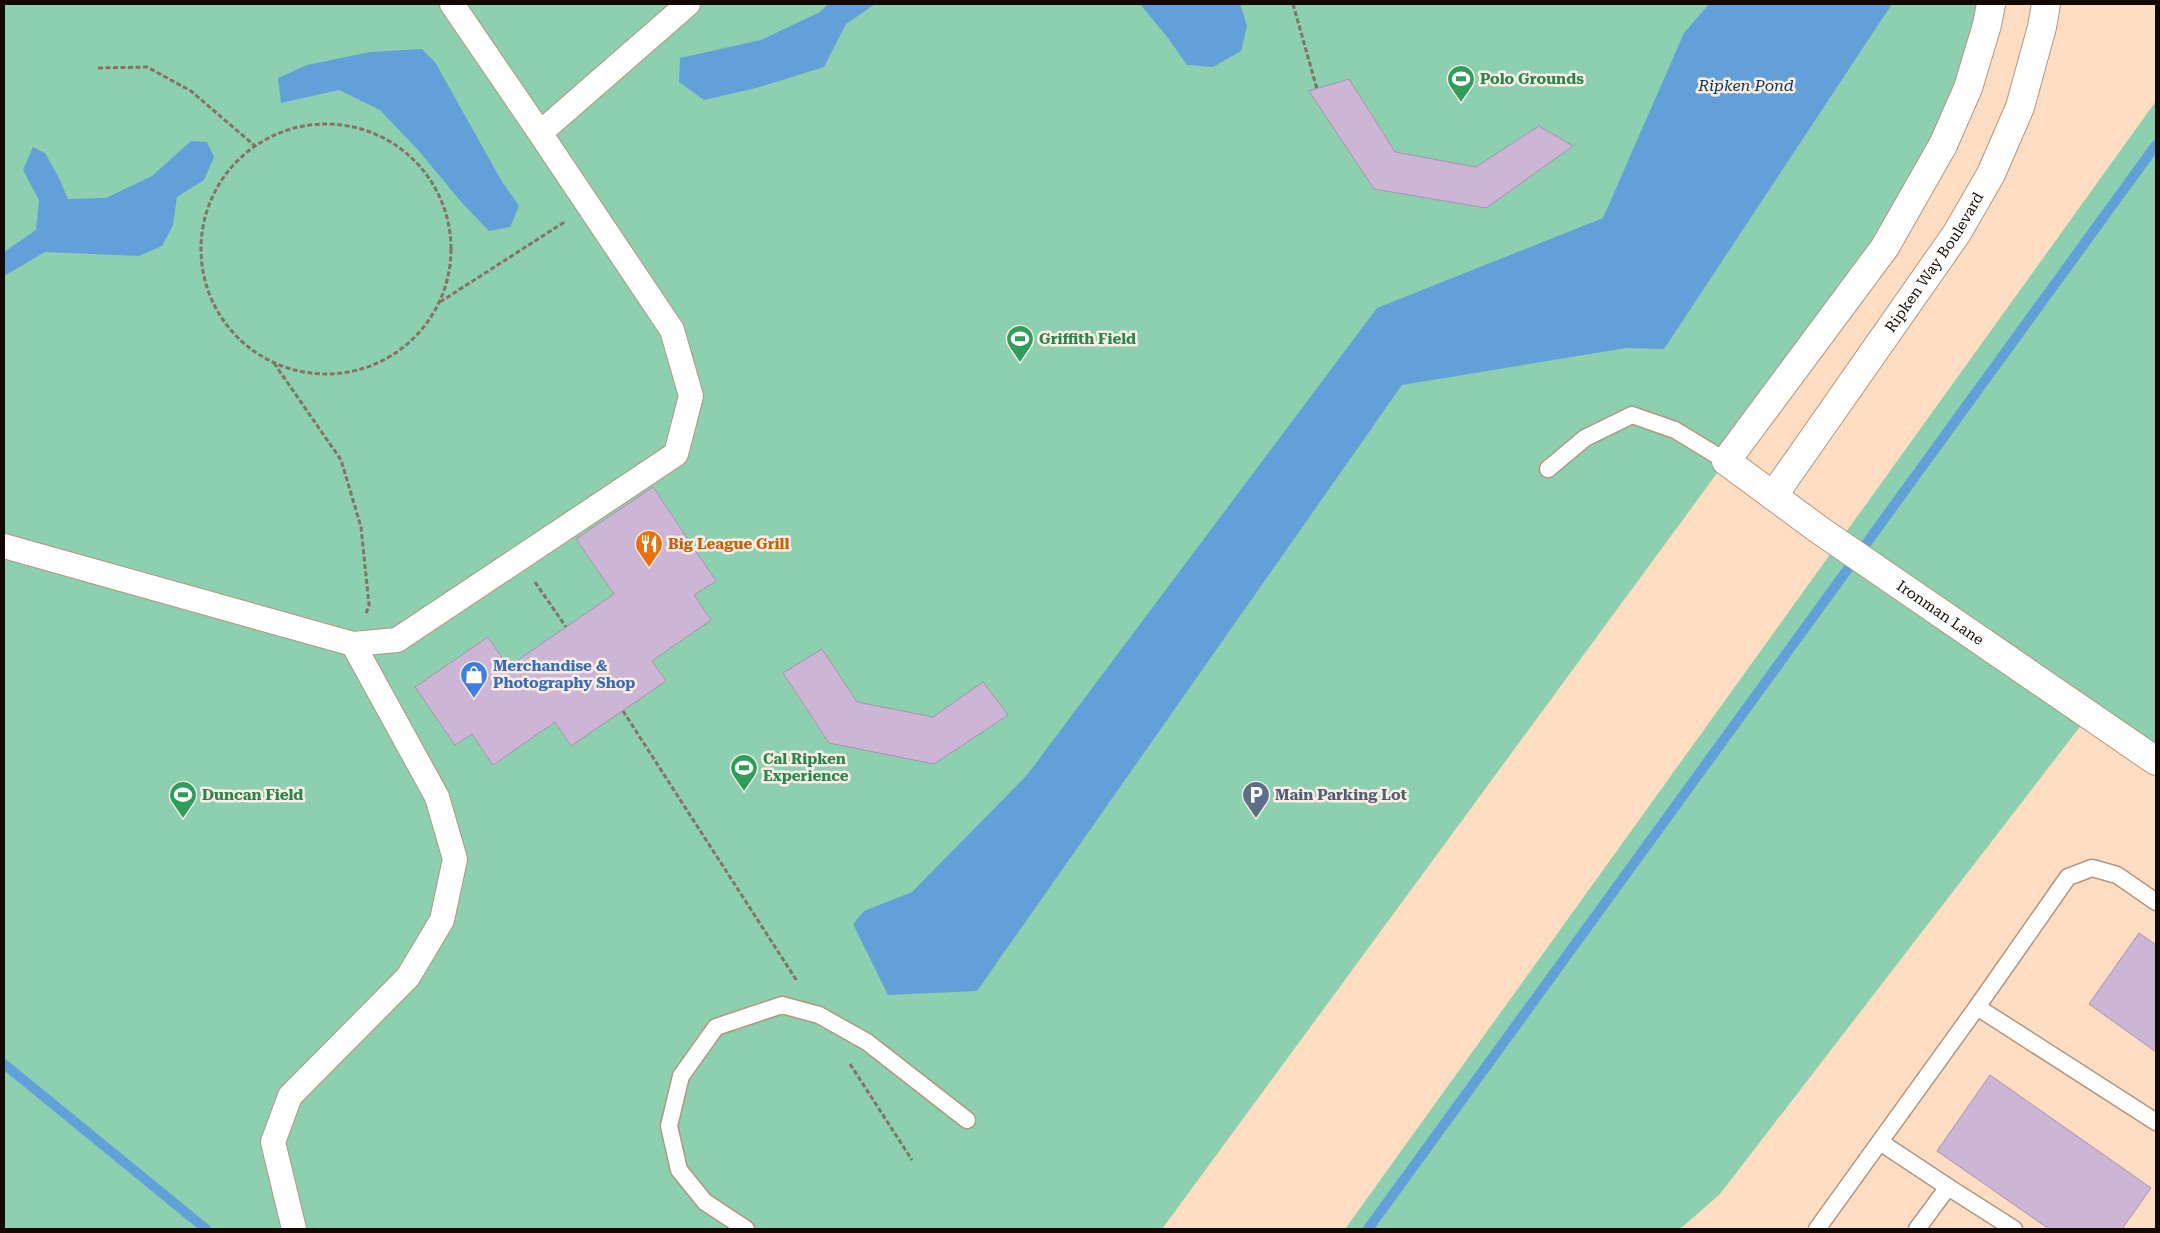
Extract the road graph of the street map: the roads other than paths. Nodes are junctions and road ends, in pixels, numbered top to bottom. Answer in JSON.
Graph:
{"nodes":[{"id":1,"x":452,"y":4,"type":"edge"},
{"id":2,"x":688,"y":4,"type":"edge"},
{"id":3,"x":1991,"y":4,"type":"edge"},
{"id":4,"x":2046,"y":4,"type":"edge"},
{"id":5,"x":540,"y":133,"type":"junction"},
{"id":6,"x":1726,"y":461,"type":"junction"},
{"id":7,"x":1548,"y":468,"type":"dead end"},
{"id":8,"x":1773,"y":496,"type":"junction"},
{"id":9,"x":4,"y":546,"type":"edge"},
{"id":10,"x":352,"y":644,"type":"junction"},
{"id":11,"x":2156,"y":761,"type":"edge"},
{"id":12,"x":2156,"y":902,"type":"edge"},
{"id":13,"x":1977,"y":1007,"type":"junction"},
{"id":14,"x":967,"y":1120,"type":"dead end"},
{"id":15,"x":2156,"y":1122,"type":"edge"},
{"id":16,"x":1880,"y":1142,"type":"junction"},
{"id":17,"x":1948,"y":1187,"type":"junction"},
{"id":18,"x":294,"y":1229,"type":"edge"},
{"id":19,"x":746,"y":1229,"type":"edge"},
{"id":20,"x":1817,"y":1229,"type":"edge"},
{"id":21,"x":1917,"y":1229,"type":"edge"},
{"id":22,"x":2014,"y":1229,"type":"edge"}],
"edges":[{"from":1,"to":5,"type":"street"},
{"from":2,"to":5,"type":"street"},
{"from":3,"to":6,"type":"street"},
{"from":4,"to":8,"type":"street","name":"Ripken Way Boulevard"},
{"from":5,"to":10,"type":"street"},
{"from":6,"to":7,"type":"lane"},
{"from":6,"to":8,"type":"street","name":"Ironman Lane"},
{"from":8,"to":11,"type":"street","name":"Ironman Lane"},
{"from":9,"to":10,"type":"street"},
{"from":10,"to":18,"type":"street"},
{"from":12,"to":13,"type":"lane"},
{"from":13,"to":15,"type":"lane"},
{"from":13,"to":16,"type":"lane"},
{"from":14,"to":19,"type":"lane"},
{"from":16,"to":17,"type":"lane"},
{"from":16,"to":20,"type":"lane"},
{"from":17,"to":21,"type":"lane"},
{"from":17,"to":22,"type":"lane"}]}
